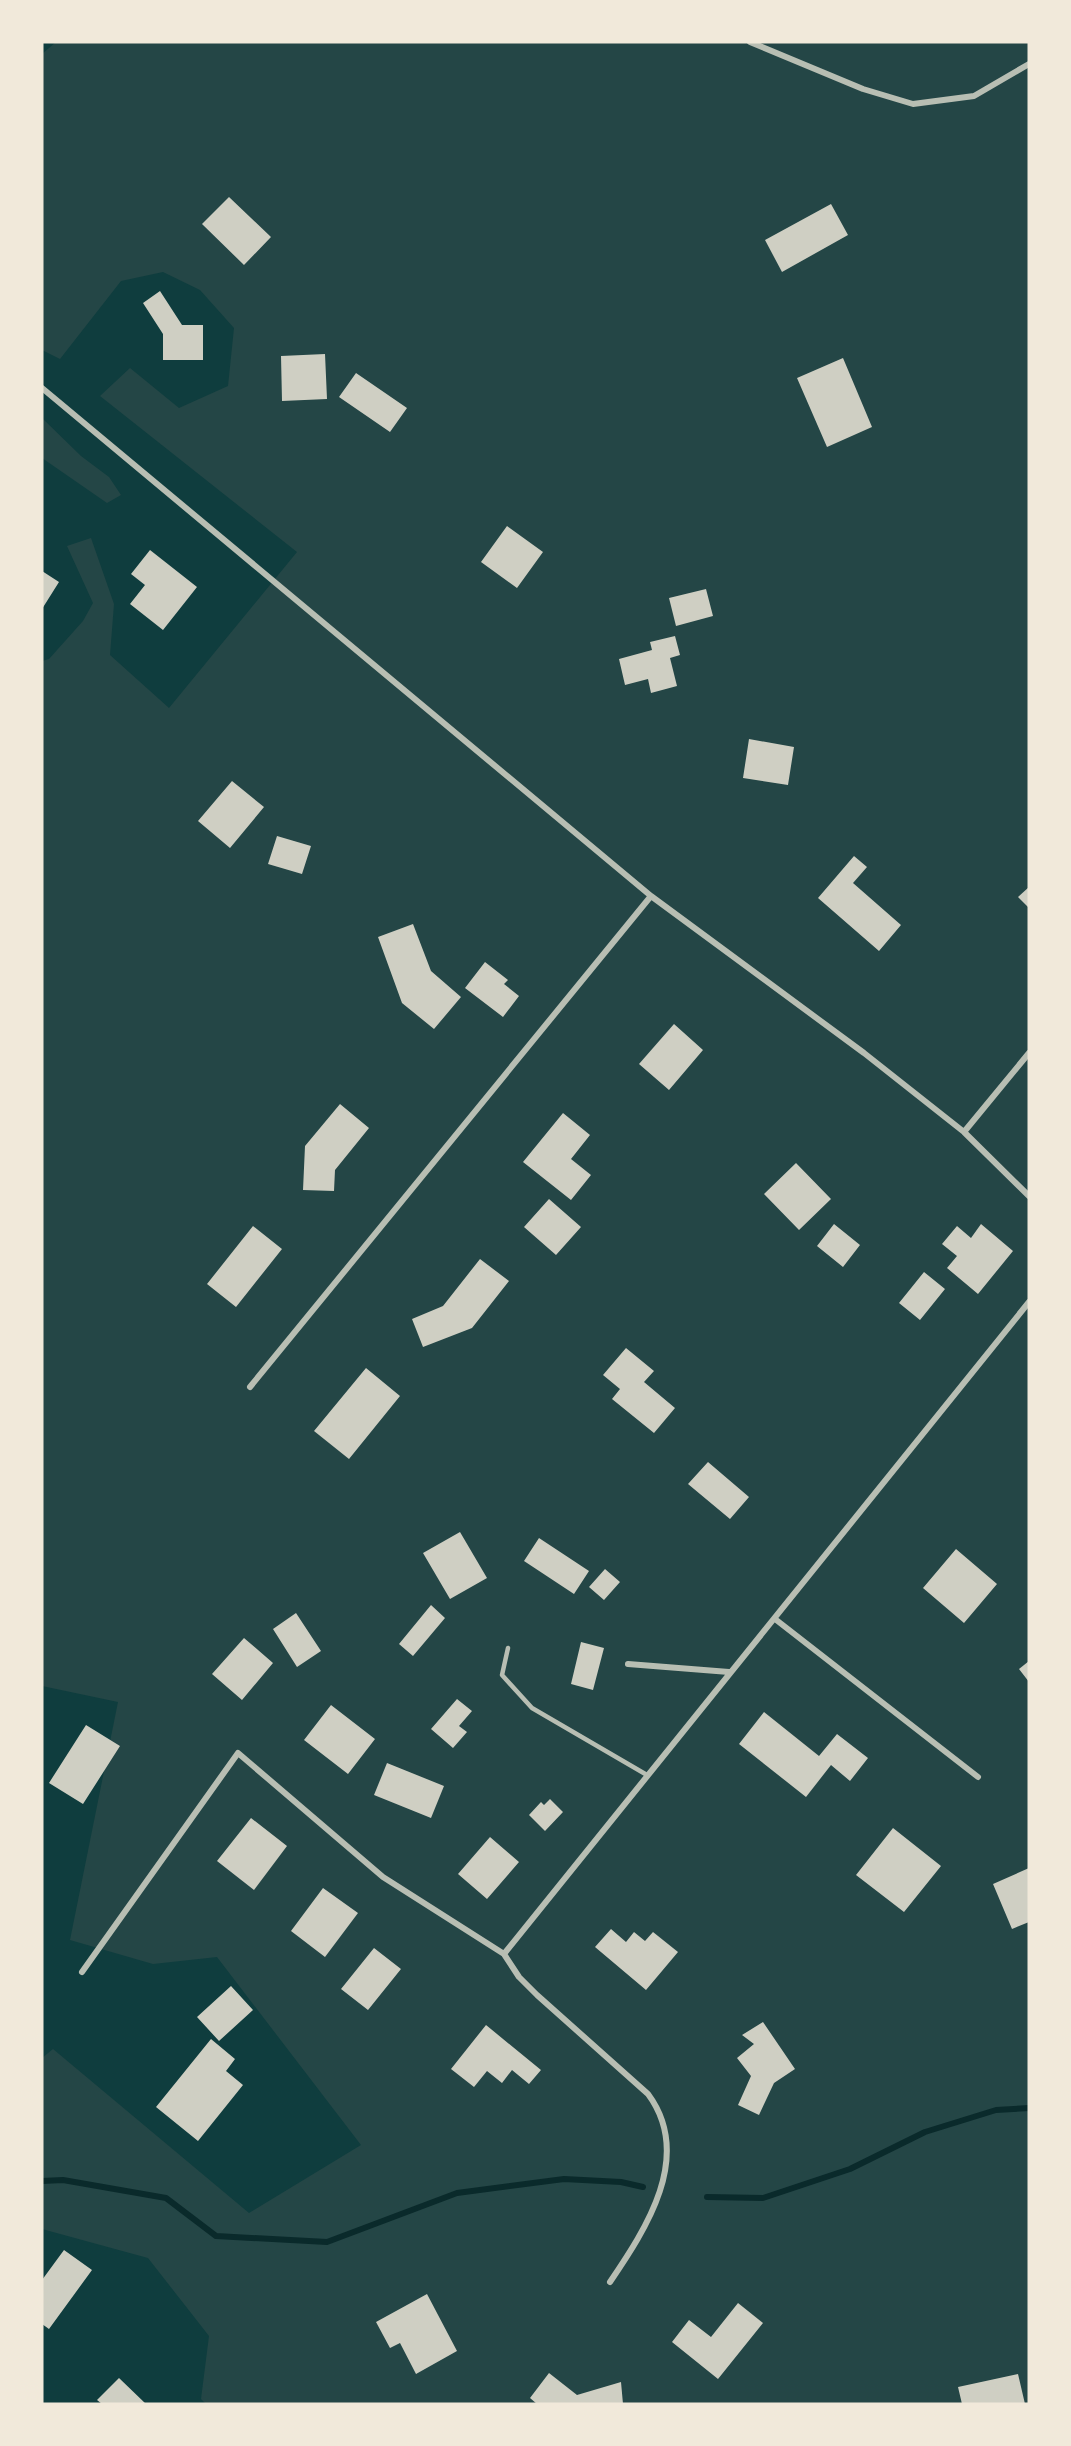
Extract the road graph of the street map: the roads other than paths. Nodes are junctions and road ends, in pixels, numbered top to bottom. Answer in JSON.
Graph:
{"nodes":[{"id":1,"x":750,"y":42,"type":"edge"},
{"id":2,"x":1029,"y":64,"type":"edge"},
{"id":3,"x":42,"y":388,"type":"edge"},
{"id":4,"x":651,"y":896,"type":"junction"},
{"id":5,"x":1029,"y":1053,"type":"edge"},
{"id":6,"x":963,"y":1132,"type":"junction"},
{"id":7,"x":1029,"y":1196,"type":"edge"},
{"id":8,"x":1029,"y":1302,"type":"edge"},
{"id":9,"x":250,"y":1387,"type":"dead end"},
{"id":10,"x":775,"y":1619,"type":"junction"},
{"id":11,"x":508,"y":1648,"type":"dead end"},
{"id":12,"x":628,"y":1664,"type":"dead end"},
{"id":13,"x":729,"y":1672,"type":"junction"},
{"id":14,"x":646,"y":1775,"type":"junction"},
{"id":15,"x":978,"y":1778,"type":"dead end"},
{"id":16,"x":504,"y":1954,"type":"junction"},
{"id":17,"x":82,"y":1972,"type":"dead end"},
{"id":18,"x":610,"y":2282,"type":"dead end"}],
"edges":[{"from":1,"to":2,"type":"street"},
{"from":3,"to":4,"type":"street"},
{"from":4,"to":6,"type":"street"},
{"from":4,"to":9,"type":"street"},
{"from":5,"to":6,"type":"street"},
{"from":6,"to":7,"type":"street"},
{"from":8,"to":10,"type":"street"},
{"from":10,"to":13,"type":"street"},
{"from":10,"to":15,"type":"street"},
{"from":11,"to":14,"type":"lane"},
{"from":12,"to":13,"type":"street"},
{"from":13,"to":14,"type":"street"},
{"from":14,"to":16,"type":"street"},
{"from":16,"to":17,"type":"street"},
{"from":16,"to":18,"type":"street"}]}
